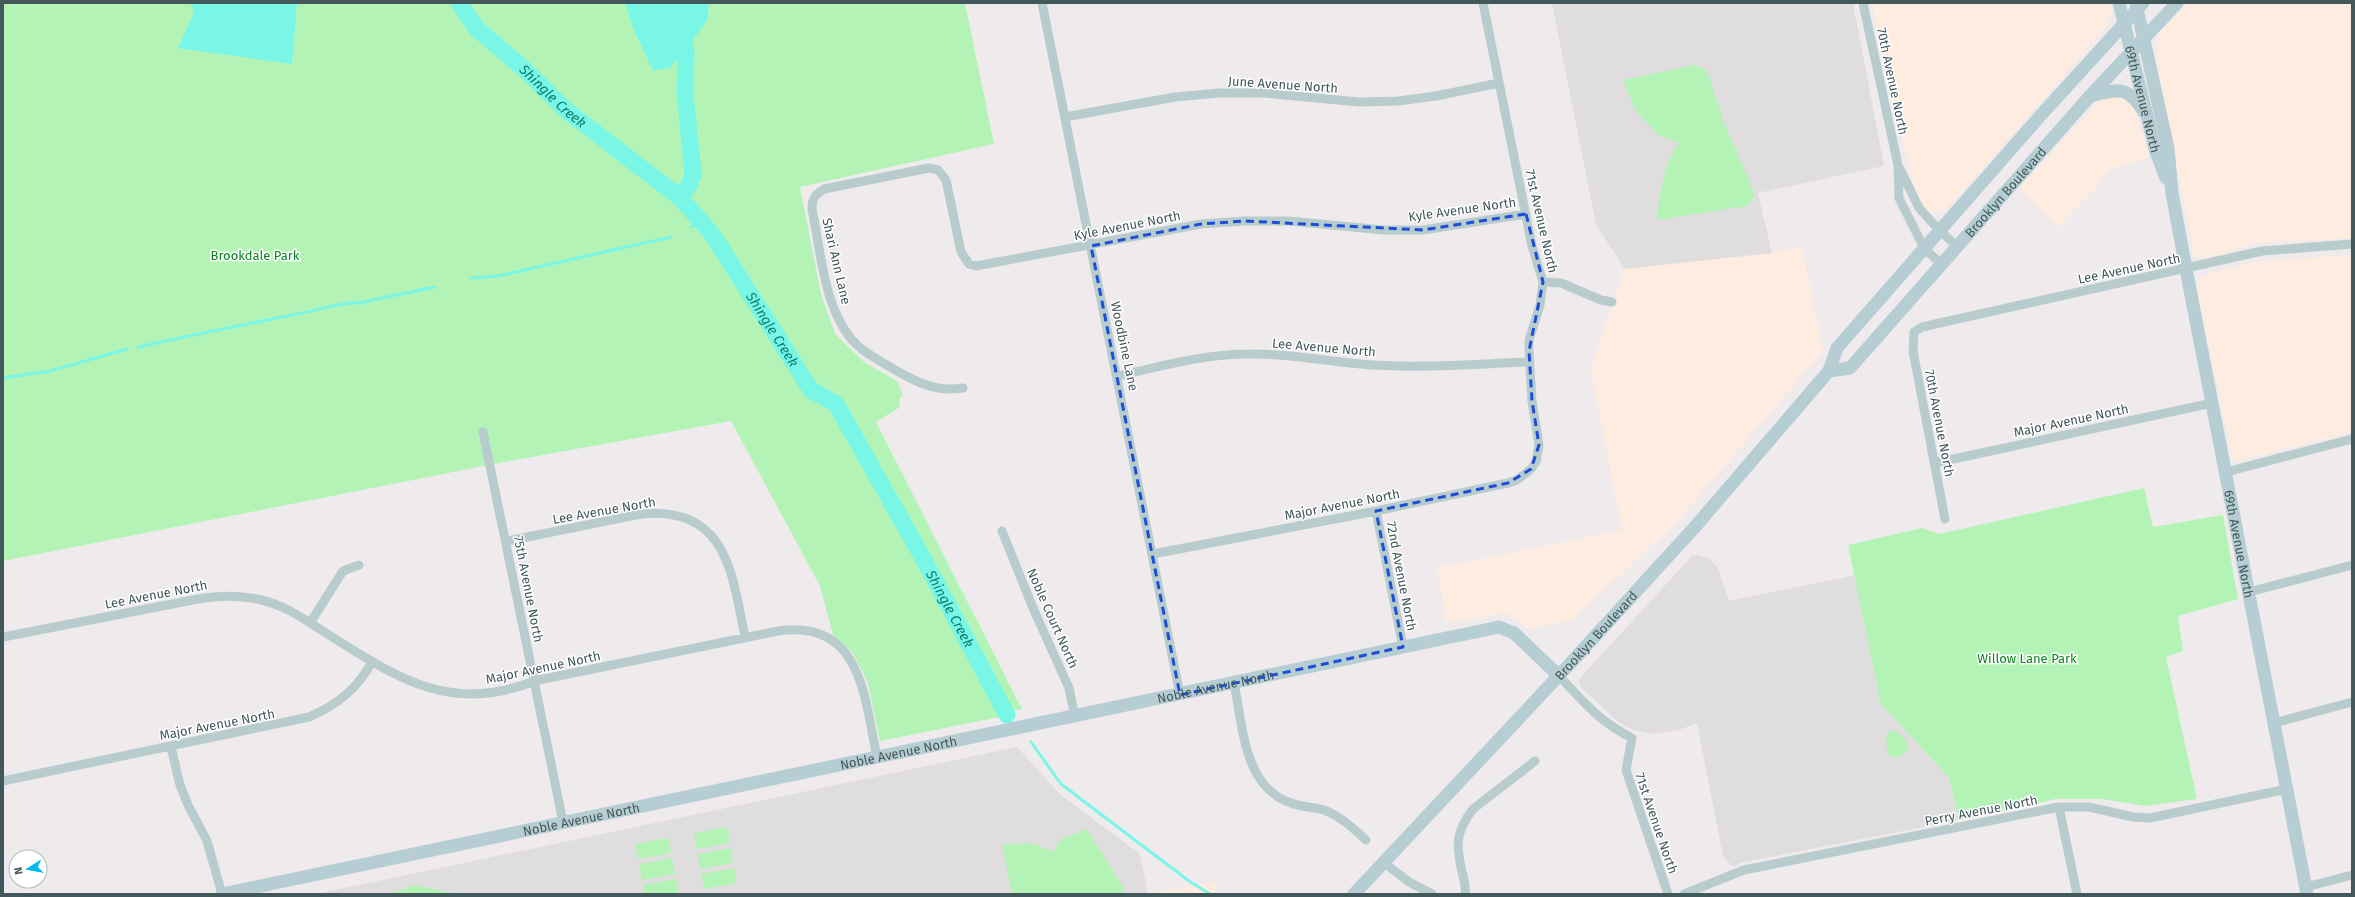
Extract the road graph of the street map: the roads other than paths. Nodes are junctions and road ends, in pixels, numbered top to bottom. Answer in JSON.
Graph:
{"nodes":[{"id":1,"x":1042,"y":3,"type":"edge"},
{"id":2,"x":1483,"y":3,"type":"edge"},
{"id":3,"x":1864,"y":3,"type":"edge"},
{"id":4,"x":2119,"y":3,"type":"edge"},
{"id":5,"x":2177,"y":3,"type":"edge"},
{"id":6,"x":2139,"y":6,"type":"edge"},
{"id":7,"x":2125,"y":24,"type":"junction"},
{"id":8,"x":2144,"y":37,"type":"junction"},
{"id":9,"x":2132,"y":50,"type":"junction"},
{"id":10,"x":1499,"y":83,"type":"junction"},
{"id":11,"x":2090,"y":96,"type":"junction"},
{"id":12,"x":1065,"y":117,"type":"junction"},
{"id":13,"x":2148,"y":119,"type":"junction"},
{"id":14,"x":1898,"y":164,"type":"junction"},
{"id":15,"x":2172,"y":193,"type":"junction"},
{"id":16,"x":812,"y":201,"type":"joint"},
{"id":17,"x":1526,"y":214,"type":"junction"},
{"id":18,"x":1939,"y":230,"type":"junction"},
{"id":19,"x":2352,"y":244,"type":"edge"},
{"id":20,"x":1091,"y":246,"type":"junction"},
{"id":21,"x":1958,"y":247,"type":"junction"},
{"id":22,"x":1924,"y":248,"type":"junction"},
{"id":23,"x":1942,"y":265,"type":"junction"},
{"id":24,"x":2186,"y":270,"type":"junction"},
{"id":25,"x":1543,"y":282,"type":"junction"},
{"id":26,"x":1612,"y":302,"type":"dead end"},
{"id":27,"x":1914,"y":332,"type":"joint"},
{"id":28,"x":1529,"y":362,"type":"junction"},
{"id":29,"x":1830,"y":370,"type":"junction"},
{"id":30,"x":1118,"y":376,"type":"junction"},
{"id":31,"x":963,"y":388,"type":"dead end"},
{"id":32,"x":2212,"y":403,"type":"junction"},
{"id":33,"x":483,"y":432,"type":"dead end"},
{"id":34,"x":2352,"y":439,"type":"edge"},
{"id":35,"x":1935,"y":463,"type":"junction"},
{"id":36,"x":1531,"y":469,"type":"joint"},
{"id":37,"x":2226,"y":472,"type":"junction"},
{"id":38,"x":1376,"y":511,"type":"junction"},
{"id":39,"x":1945,"y":520,"type":"dead end"},
{"id":40,"x":1002,"y":531,"type":"dead end"},
{"id":41,"x":507,"y":541,"type":"junction"},
{"id":42,"x":1153,"y":554,"type":"junction"},
{"id":43,"x":359,"y":565,"type":"dead end"},
{"id":44,"x":2352,"y":565,"type":"edge"},
{"id":45,"x":2249,"y":592,"type":"junction"},
{"id":46,"x":310,"y":623,"type":"junction"},
{"id":47,"x":3,"y":637,"type":"edge"},
{"id":48,"x":745,"y":637,"type":"junction"},
{"id":49,"x":1403,"y":647,"type":"junction"},
{"id":50,"x":372,"y":662,"type":"junction"},
{"id":51,"x":1559,"y":676,"type":"junction"},
{"id":52,"x":534,"y":681,"type":"junction"},
{"id":53,"x":1234,"y":683,"type":"junction"},
{"id":54,"x":1180,"y":694,"type":"junction"},
{"id":55,"x":2352,"y":702,"type":"edge"},
{"id":56,"x":1075,"y":717,"type":"junction"},
{"id":57,"x":2274,"y":723,"type":"junction"},
{"id":58,"x":172,"y":747,"type":"junction"},
{"id":59,"x":877,"y":757,"type":"junction"},
{"id":60,"x":1534,"y":761,"type":"dead end"},
{"id":61,"x":3,"y":781,"type":"edge"},
{"id":62,"x":2286,"y":789,"type":"junction"},
{"id":63,"x":2059,"y":807,"type":"junction"},
{"id":64,"x":563,"y":822,"type":"junction"},
{"id":65,"x":1366,"y":840,"type":"dead end"},
{"id":66,"x":1383,"y":862,"type":"junction"},
{"id":67,"x":2352,"y":875,"type":"edge"},
{"id":68,"x":2306,"y":891,"type":"edge"},
{"id":69,"x":222,"y":894,"type":"edge"},
{"id":70,"x":1354,"y":894,"type":"edge"},
{"id":71,"x":1432,"y":894,"type":"edge"},
{"id":72,"x":1465,"y":894,"type":"edge"},
{"id":73,"x":1668,"y":894,"type":"edge"},
{"id":74,"x":1684,"y":894,"type":"edge"},
{"id":75,"x":2077,"y":894,"type":"edge"}],
"edges":[{"from":1,"to":12,"type":"street","name":"Woodbine Lane"},
{"from":2,"to":10,"type":"street","name":"71st Avenue North"},
{"from":3,"to":14,"type":"street","name":"70th Avenue North"},
{"from":4,"to":7,"type":"street","name":"69th Avenue North"},
{"from":5,"to":8,"type":"street","name":"Brooklyn Boulevard"},
{"from":6,"to":7,"type":"street","name":"Brooklyn Boulevard"},
{"from":6,"to":8,"type":"street","name":"69th Avenue North"},
{"from":7,"to":9,"type":"street","name":"69th Avenue North"},
{"from":7,"to":18,"type":"street","name":"Brooklyn Boulevard"},
{"from":8,"to":9,"type":"street","name":"Brooklyn Boulevard"},
{"from":8,"to":15,"type":"street","name":"69th Avenue North"},
{"from":9,"to":11,"type":"street","name":"Brooklyn Boulevard"},
{"from":9,"to":13,"type":"street","name":"69th Avenue North"},
{"from":10,"to":12,"type":"street","name":"June Avenue North"},
{"from":10,"to":17,"type":"street","name":"71st Avenue North"},
{"from":11,"to":13,"type":"street"},
{"from":11,"to":21,"type":"street","name":"Brooklyn Boulevard"},
{"from":12,"to":20,"type":"street","name":"Woodbine Lane"},
{"from":13,"to":15,"type":"street","name":"69th Avenue North"},
{"from":14,"to":18,"type":"street","name":"70th Avenue North"},
{"from":14,"to":22,"type":"street","name":"70th Avenue North"},
{"from":15,"to":24,"type":"street","name":"69th Avenue North"},
{"from":16,"to":20,"type":"street","name":"Kyle Avenue North"},
{"from":16,"to":31,"type":"street","name":"Shari Ann Lane"},
{"from":17,"to":20,"type":"street","name":"Kyle Avenue North"},
{"from":17,"to":25,"type":"street","name":"71st Avenue North"},
{"from":18,"to":21,"type":"street","name":"70th Avenue North"},
{"from":18,"to":22,"type":"street","name":"Brooklyn Boulevard"},
{"from":19,"to":24,"type":"street","name":"Lee Avenue North"},
{"from":20,"to":30,"type":"street","name":"Woodbine Lane"},
{"from":21,"to":23,"type":"street","name":"Brooklyn Boulevard"},
{"from":22,"to":23,"type":"street","name":"70th Avenue North"},
{"from":22,"to":29,"type":"street","name":"Brooklyn Boulevard"},
{"from":23,"to":29,"type":"street","name":"Brooklyn Boulevard"},
{"from":24,"to":27,"type":"street","name":"Lee Avenue North"},
{"from":24,"to":32,"type":"street","name":"69th Avenue North"},
{"from":25,"to":26,"type":"street"},
{"from":25,"to":28,"type":"street","name":"71st Avenue North"},
{"from":27,"to":35,"type":"street","name":"70th Avenue North"},
{"from":28,"to":30,"type":"street","name":"Lee Avenue North"},
{"from":28,"to":36,"type":"street","name":"71st Avenue North"},
{"from":29,"to":51,"type":"street","name":"Brooklyn Boulevard"},
{"from":30,"to":42,"type":"street","name":"Woodbine Lane"},
{"from":32,"to":35,"type":"street","name":"Major Avenue North"},
{"from":32,"to":37,"type":"street","name":"69th Avenue North"},
{"from":33,"to":41,"type":"street","name":"75th Avenue North"},
{"from":34,"to":37,"type":"street"},
{"from":35,"to":39,"type":"street","name":"70th Avenue North"},
{"from":36,"to":38,"type":"street","name":"Major Avenue North"},
{"from":37,"to":45,"type":"street","name":"69th Avenue North"},
{"from":38,"to":42,"type":"street","name":"Major Avenue North"},
{"from":38,"to":49,"type":"street","name":"72nd Avenue North"},
{"from":40,"to":56,"type":"street","name":"Noble Court North"},
{"from":41,"to":48,"type":"street","name":"Lee Avenue North"},
{"from":41,"to":52,"type":"street","name":"75th Avenue North"},
{"from":42,"to":54,"type":"street","name":"Woodbine Lane"},
{"from":43,"to":46,"type":"street"},
{"from":44,"to":45,"type":"street"},
{"from":45,"to":57,"type":"street","name":"69th Avenue North"},
{"from":46,"to":47,"type":"street","name":"Lee Avenue North"},
{"from":46,"to":50,"type":"street","name":"Lee Avenue North"},
{"from":48,"to":52,"type":"street","name":"Major Avenue North"},
{"from":48,"to":59,"type":"street","name":"Major Avenue North"},
{"from":49,"to":51,"type":"street","name":"Noble Avenue North"},
{"from":49,"to":53,"type":"street","name":"Noble Avenue North"},
{"from":50,"to":52,"type":"street","name":"Major Avenue North"},
{"from":50,"to":58,"type":"street","name":"Major Avenue North"},
{"from":51,"to":66,"type":"street","name":"Brooklyn Boulevard"},
{"from":51,"to":73,"type":"street","name":"71st Avenue North"},
{"from":52,"to":64,"type":"street","name":"75th Avenue North"},
{"from":53,"to":54,"type":"street","name":"Noble Avenue North"},
{"from":53,"to":65,"type":"street"},
{"from":54,"to":56,"type":"street","name":"Noble Avenue North"},
{"from":55,"to":57,"type":"street"},
{"from":56,"to":59,"type":"street","name":"Noble Avenue North"},
{"from":57,"to":62,"type":"street","name":"69th Avenue North"},
{"from":58,"to":61,"type":"street","name":"Major Avenue North"},
{"from":58,"to":69,"type":"street"},
{"from":59,"to":64,"type":"street","name":"Noble Avenue North"},
{"from":60,"to":72,"type":"street"},
{"from":62,"to":63,"type":"street","name":"Perry Avenue North"},
{"from":62,"to":68,"type":"street","name":"69th Avenue North"},
{"from":63,"to":74,"type":"street","name":"Perry Avenue North"},
{"from":63,"to":75,"type":"street"},
{"from":64,"to":69,"type":"street","name":"Noble Avenue North"},
{"from":66,"to":70,"type":"street","name":"Brooklyn Boulevard"},
{"from":66,"to":71,"type":"street"},
{"from":67,"to":68,"type":"street"}]}
